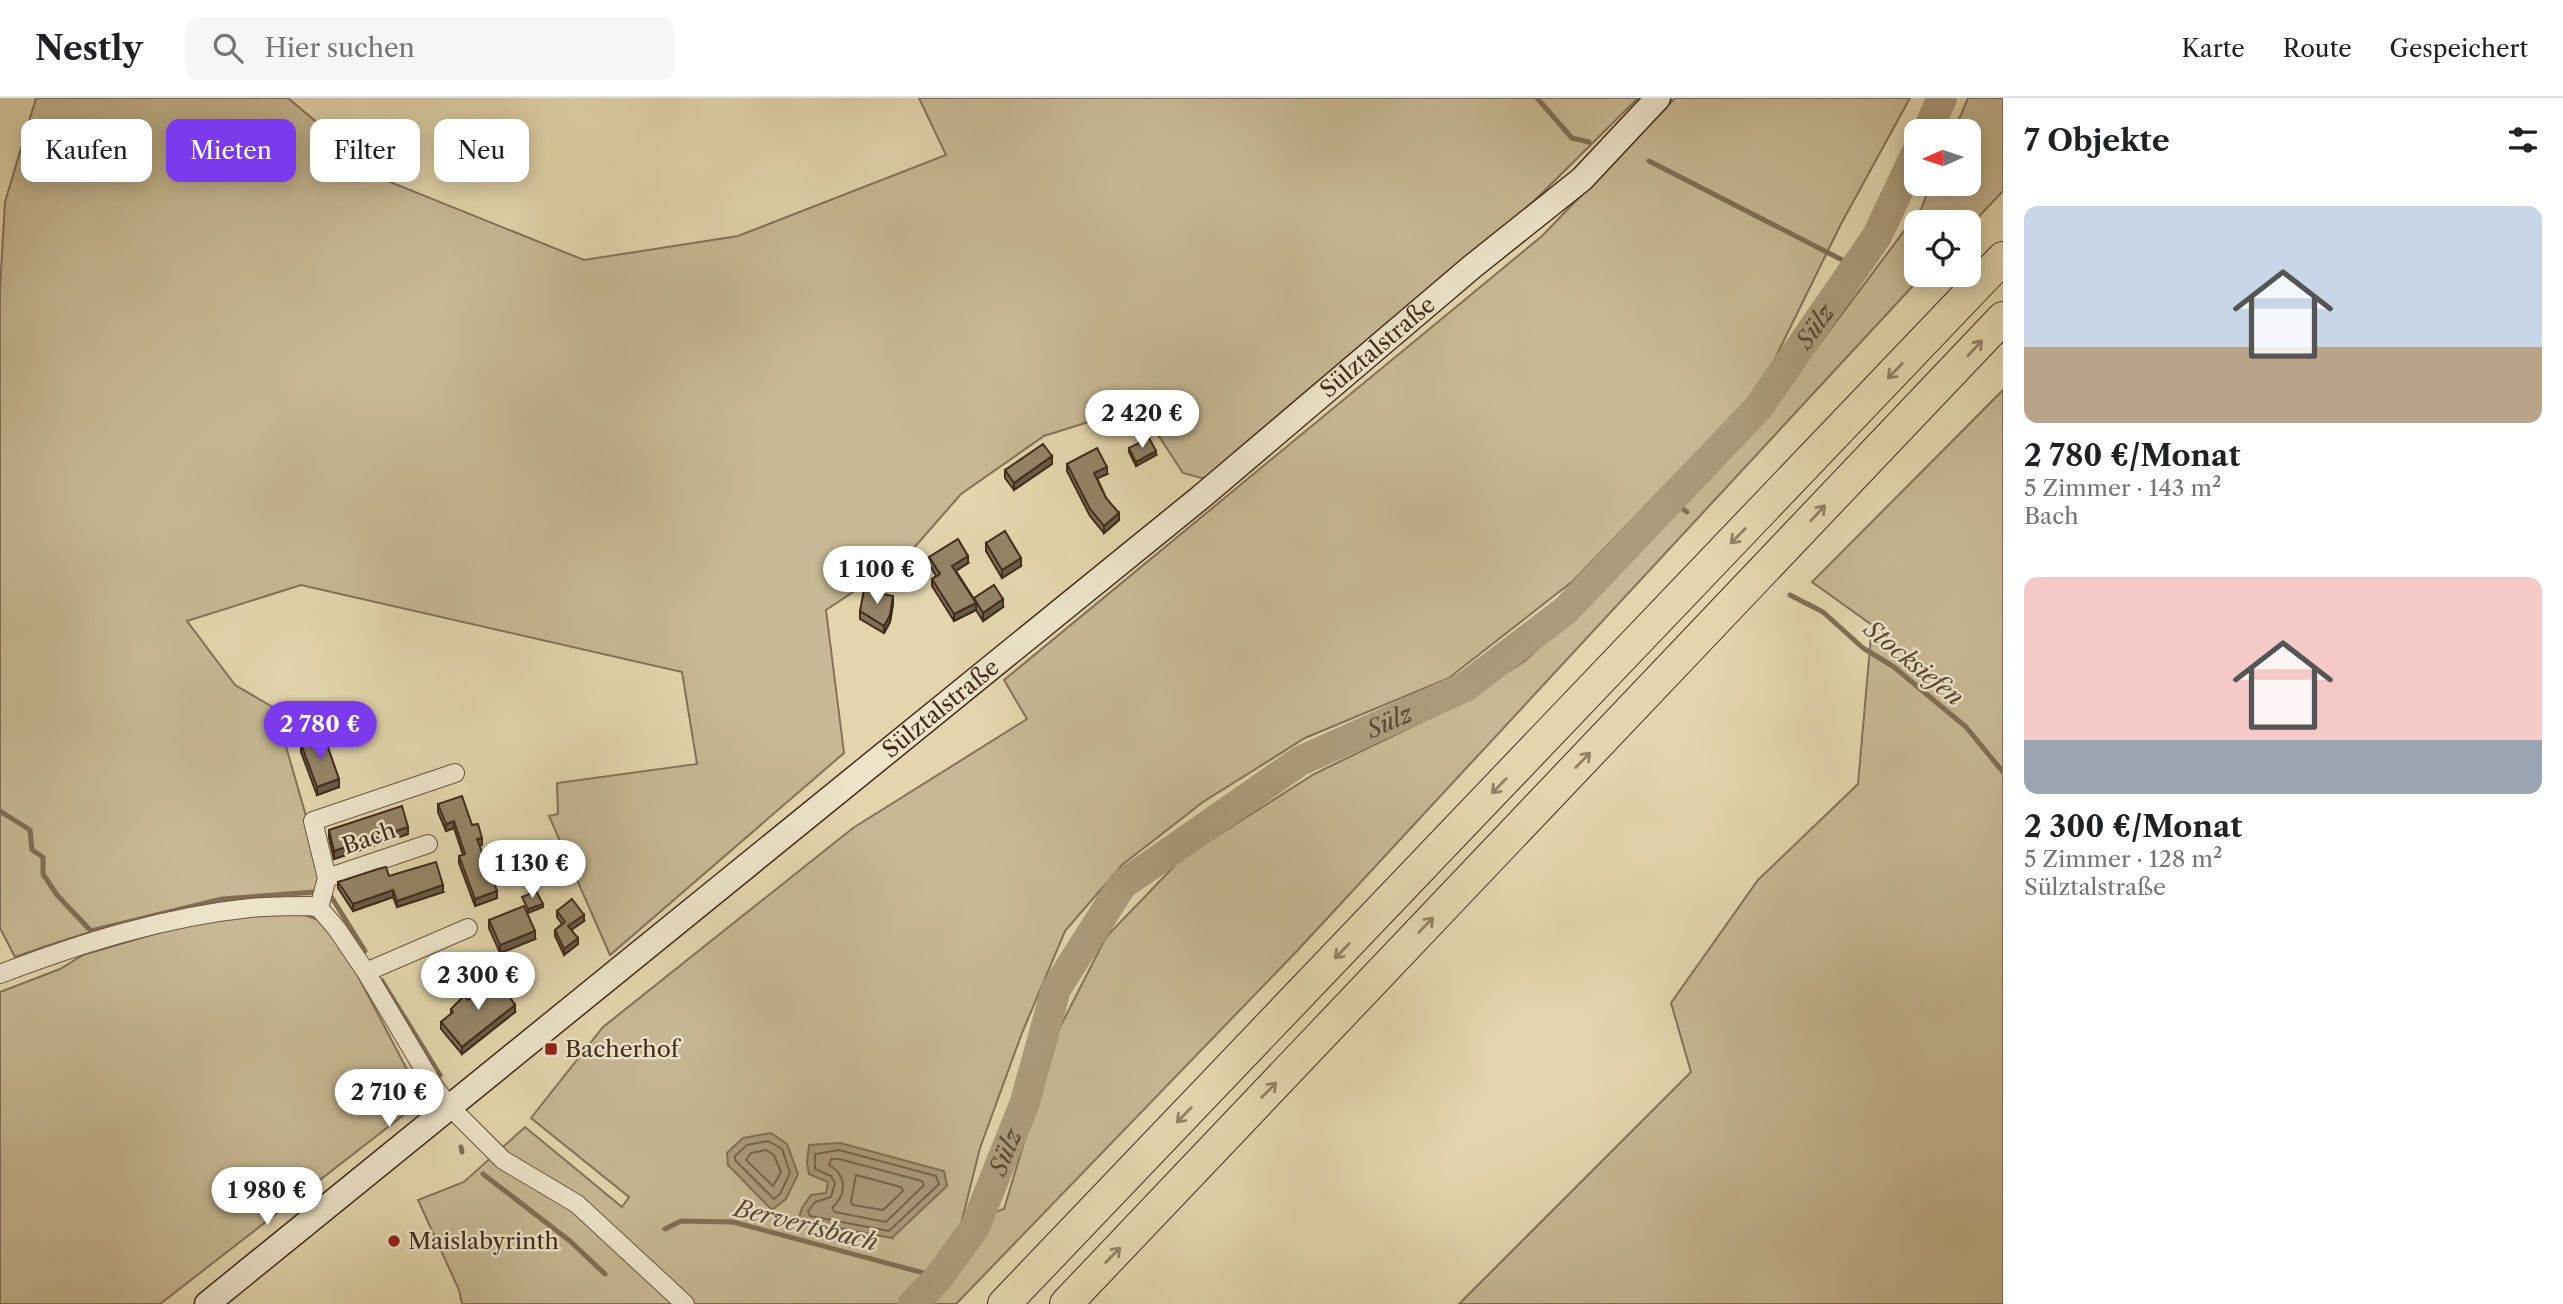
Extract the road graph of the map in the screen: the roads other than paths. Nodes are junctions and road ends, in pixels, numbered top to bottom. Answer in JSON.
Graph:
{"nodes":[{"id":1,"x":1658,"y":98,"type":"edge"},
{"id":2,"x":2003,"y":258,"type":"edge"},
{"id":3,"x":2003,"y":318,"type":"edge"},
{"id":4,"x":455,"y":773,"type":"dead end"},
{"id":5,"x":428,"y":844,"type":"dead end"},
{"id":6,"x":327,"y":878,"type":"junction"},
{"id":7,"x":319,"y":908,"type":"junction"},
{"id":8,"x":468,"y":928,"type":"dead end"},
{"id":9,"x":366,"y":972,"type":"junction"},
{"id":10,"x":0,"y":974,"type":"edge"},
{"id":11,"x":451,"y":1108,"type":"junction"},
{"id":12,"x":207,"y":1304,"type":"edge"},
{"id":13,"x":685,"y":1304,"type":"edge"},
{"id":14,"x":1004,"y":1304,"type":"edge"},
{"id":15,"x":1066,"y":1304,"type":"edge"}],
"edges":[{"from":1,"to":11,"type":"main road","name":"Sülztalstraße"},
{"from":2,"to":14,"type":"highway","one_way":true},
{"from":15,"to":3,"type":"highway","one_way":true},
{"from":4,"to":6,"type":"street","name":"Bach"},
{"from":5,"to":6,"type":"street","name":"Bach"},
{"from":6,"to":7,"type":"street","name":"Bach"},
{"from":7,"to":9,"type":"street"},
{"from":7,"to":10,"type":"street"},
{"from":8,"to":9,"type":"street"},
{"from":9,"to":11,"type":"street"},
{"from":11,"to":12,"type":"main road","name":"Sülztalstraße"},
{"from":11,"to":13,"type":"street"}]}
